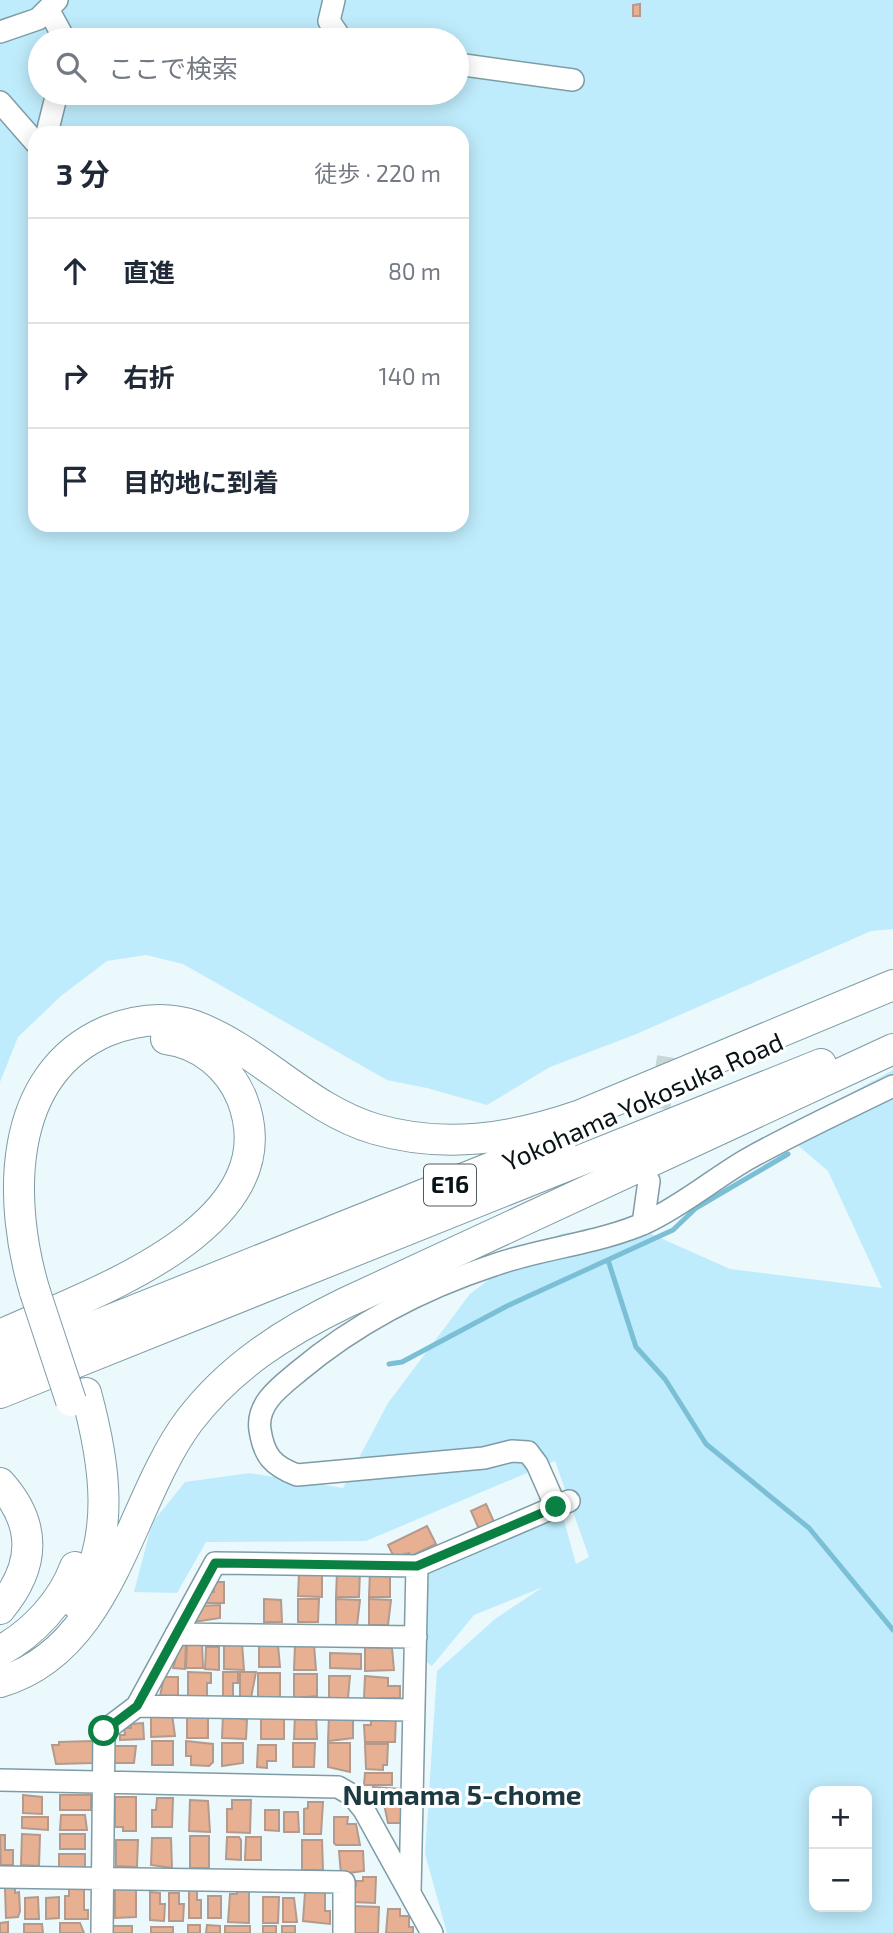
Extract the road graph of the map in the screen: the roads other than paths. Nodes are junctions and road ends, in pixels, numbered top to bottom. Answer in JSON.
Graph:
{"nodes":[{"id":1,"x":334,"y":0,"type":"edge"},
{"id":2,"x":52,"y":5,"type":"edge"},
{"id":3,"x":61,"y":28,"type":"edge"},
{"id":4,"x":334,"y":28,"type":"edge"},
{"id":5,"x":0,"y":32,"type":"edge"},
{"id":6,"x":469,"y":66,"type":"edge"},
{"id":7,"x":573,"y":80,"type":"dead end"},
{"id":8,"x":0,"y":102,"type":"edge"},
{"id":9,"x":54,"y":105,"type":"edge"},
{"id":10,"x":49,"y":126,"type":"edge"},
{"id":11,"x":28,"y":134,"type":"edge"},
{"id":12,"x":893,"y":985,"type":"edge"},
{"id":13,"x":893,"y":991,"type":"edge"},
{"id":14,"x":893,"y":1034,"type":"edge"},
{"id":15,"x":893,"y":1049,"type":"edge"},
{"id":16,"x":893,"y":1086,"type":"edge"},
{"id":17,"x":649,"y":1181,"type":"dead end"},
{"id":18,"x":643,"y":1224,"type":"junction"},
{"id":19,"x":44,"y":1290,"type":"junction"},
{"id":20,"x":0,"y":1335,"type":"edge"},
{"id":21,"x":0,"y":1364,"type":"edge"},
{"id":22,"x":0,"y":1393,"type":"edge"},
{"id":23,"x":78,"y":1397,"type":"junction"},
{"id":24,"x":0,"y":1483,"type":"edge"},
{"id":25,"x":417,"y":1566,"type":"junction"},
{"id":26,"x":0,"y":1609,"type":"edge"},
{"id":27,"x":176,"y":1634,"type":"junction"},
{"id":28,"x":416,"y":1637,"type":"junction"},
{"id":29,"x":0,"y":1651,"type":"edge"},
{"id":30,"x":0,"y":1674,"type":"edge"},
{"id":31,"x":0,"y":1682,"type":"edge"},
{"id":32,"x":137,"y":1706,"type":"junction"},
{"id":33,"x":414,"y":1710,"type":"junction"},
{"id":34,"x":0,"y":1780,"type":"edge"},
{"id":35,"x":103,"y":1781,"type":"junction"},
{"id":36,"x":0,"y":1877,"type":"edge"},
{"id":37,"x":103,"y":1879,"type":"junction"},
{"id":38,"x":410,"y":1894,"type":"junction"},
{"id":39,"x":102,"y":1933,"type":"edge"},
{"id":40,"x":344,"y":1933,"type":"edge"},
{"id":41,"x":432,"y":1933,"type":"edge"}],
"edges":[{"from":1,"to":4,"type":"street"},
{"from":2,"to":3,"type":"street"},
{"from":2,"to":5,"type":"street"},
{"from":6,"to":7,"type":"street"},
{"from":8,"to":11,"type":"street"},
{"from":9,"to":10,"type":"street"},
{"from":12,"to":19,"type":"highway"},
{"from":13,"to":21,"type":"highway","name":"Yokohama Yokosuka Road","number":"E16"},
{"from":14,"to":22,"type":"highway","name":"Yokohama Yokosuka Road","number":"E16"},
{"from":15,"to":31,"type":"highway"},
{"from":16,"to":18,"type":"street"},
{"from":17,"to":18,"type":"street"},
{"from":18,"to":25,"type":"street"},
{"from":19,"to":20,"type":"highway"},
{"from":19,"to":23,"type":"highway","bridge":true},
{"from":23,"to":29,"type":"highway"},
{"from":23,"to":30,"type":"highway"},
{"from":24,"to":26,"type":"highway"},
{"from":25,"to":27,"type":"street"},
{"from":25,"to":28,"type":"street"},
{"from":27,"to":28,"type":"street"},
{"from":27,"to":32,"type":"street"},
{"from":28,"to":33,"type":"street"},
{"from":32,"to":33,"type":"street"},
{"from":32,"to":35,"type":"street"},
{"from":33,"to":38,"type":"street"},
{"from":34,"to":35,"type":"street"},
{"from":35,"to":37,"type":"street"},
{"from":35,"to":38,"type":"street"},
{"from":36,"to":37,"type":"street"},
{"from":37,"to":39,"type":"street"},
{"from":37,"to":40,"type":"street"},
{"from":38,"to":41,"type":"street"}]}
